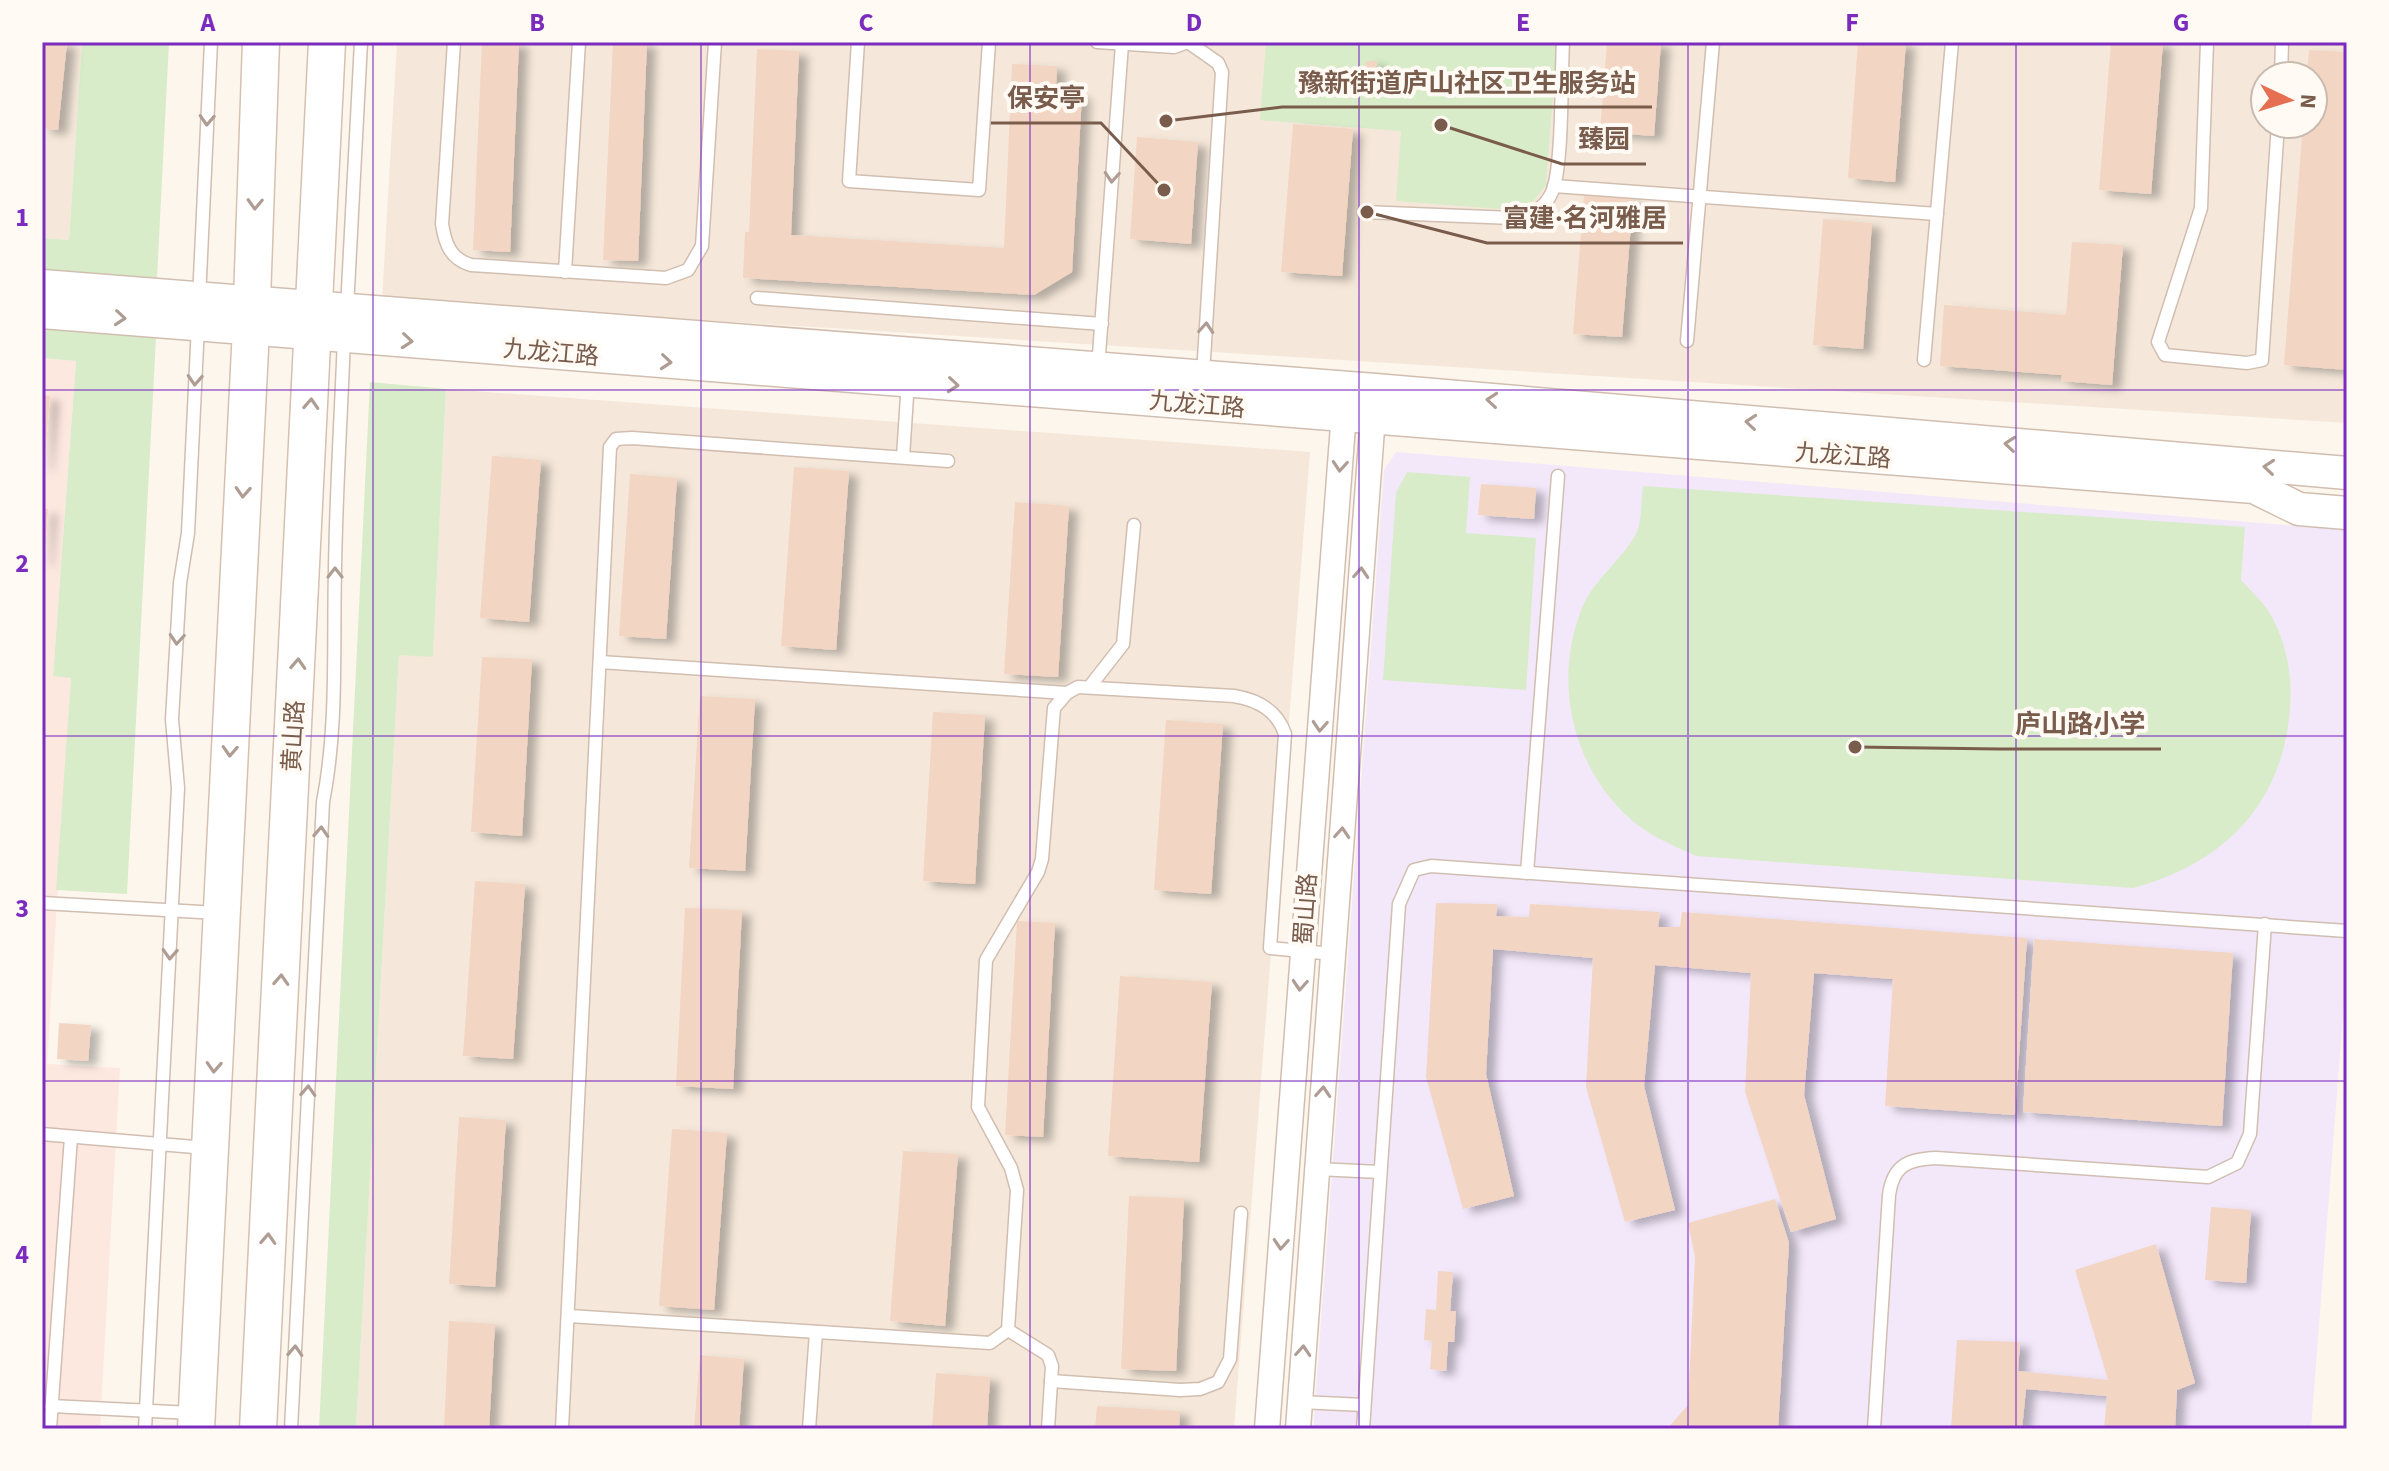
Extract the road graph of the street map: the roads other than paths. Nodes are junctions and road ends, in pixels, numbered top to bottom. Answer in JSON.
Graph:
{"nodes":[{"id":1,"x":211,"y":42,"type":"edge"},
{"id":2,"x":261,"y":42,"type":"edge"},
{"id":3,"x":327,"y":42,"type":"edge"},
{"id":4,"x":361,"y":42,"type":"edge"},
{"id":5,"x":454,"y":42,"type":"edge"},
{"id":6,"x":579,"y":42,"type":"edge"},
{"id":7,"x":715,"y":42,"type":"edge"},
{"id":8,"x":858,"y":42,"type":"edge"},
{"id":9,"x":989,"y":42,"type":"edge"},
{"id":10,"x":1097,"y":42,"type":"edge"},
{"id":11,"x":1188,"y":42,"type":"edge"},
{"id":12,"x":1563,"y":42,"type":"edge"},
{"id":13,"x":1713,"y":42,"type":"edge"},
{"id":14,"x":1952,"y":42,"type":"edge"},
{"id":15,"x":2207,"y":42,"type":"edge"},
{"id":16,"x":1122,"y":44,"type":"edge"},
{"id":17,"x":2277,"y":140,"type":"edge"},
{"id":18,"x":1554,"y":186,"type":"junction"},
{"id":19,"x":1699,"y":195,"type":"junction"},
{"id":20,"x":1363,"y":212,"type":"dead end"},
{"id":21,"x":1937,"y":214,"type":"junction"},
{"id":22,"x":565,"y":272,"type":"junction"},
{"id":23,"x":42,"y":286,"type":"edge"},
{"id":24,"x":757,"y":298,"type":"dead end"},
{"id":25,"x":42,"y":312,"type":"edge"},
{"id":26,"x":198,"y":312,"type":"junction"},
{"id":27,"x":252,"y":317,"type":"junction"},
{"id":28,"x":331,"y":322,"type":"junction"},
{"id":29,"x":1102,"y":324,"type":"junction"},
{"id":30,"x":1687,"y":341,"type":"dead end"},
{"id":31,"x":1924,"y":360,"type":"dead end"},
{"id":32,"x":909,"y":368,"type":"junction"},
{"id":33,"x":1097,"y":383,"type":"junction"},
{"id":34,"x":1202,"y":391,"type":"junction"},
{"id":35,"x":1359,"y":404,"type":"junction"},
{"id":36,"x":903,"y":457,"type":"junction"},
{"id":37,"x":948,"y":461,"type":"dead end"},
{"id":38,"x":2347,"y":473,"type":"edge"},
{"id":39,"x":1558,"y":476,"type":"dead end"},
{"id":40,"x":2347,"y":513,"type":"edge"},
{"id":41,"x":1134,"y":525,"type":"dead end"},
{"id":42,"x":600,"y":662,"type":"junction"},
{"id":43,"x":1091,"y":685,"type":"junction"},
{"id":44,"x":1067,"y":693,"type":"junction"},
{"id":45,"x":1527,"y":873,"type":"junction"},
{"id":46,"x":42,"y":903,"type":"edge"},
{"id":47,"x":172,"y":911,"type":"junction"},
{"id":48,"x":221,"y":914,"type":"junction"},
{"id":49,"x":2265,"y":924,"type":"junction"},
{"id":50,"x":2347,"y":931,"type":"edge"},
{"id":51,"x":1303,"y":951,"type":"junction"},
{"id":52,"x":1333,"y":954,"type":"junction"},
{"id":53,"x":42,"y":1134,"type":"edge"},
{"id":54,"x":71,"y":1137,"type":"junction"},
{"id":55,"x":160,"y":1145,"type":"junction"},
{"id":56,"x":210,"y":1148,"type":"junction"},
{"id":57,"x":1317,"y":1169,"type":"junction"},
{"id":58,"x":1380,"y":1172,"type":"junction"},
{"id":59,"x":1241,"y":1213,"type":"dead end"},
{"id":60,"x":569,"y":1316,"type":"junction"},
{"id":61,"x":1008,"y":1330,"type":"junction"},
{"id":62,"x":816,"y":1332,"type":"junction"},
{"id":63,"x":1051,"y":1381,"type":"junction"},
{"id":64,"x":1300,"y":1402,"type":"junction"},
{"id":65,"x":1364,"y":1405,"type":"junction"},
{"id":66,"x":51,"y":1406,"type":"junction"},
{"id":67,"x":146,"y":1411,"type":"junction"},
{"id":68,"x":197,"y":1421,"type":"edge"},
{"id":69,"x":50,"y":1429,"type":"edge"},
{"id":70,"x":145,"y":1429,"type":"edge"},
{"id":71,"x":258,"y":1429,"type":"edge"},
{"id":72,"x":291,"y":1429,"type":"edge"},
{"id":73,"x":562,"y":1429,"type":"edge"},
{"id":74,"x":809,"y":1429,"type":"edge"},
{"id":75,"x":1048,"y":1429,"type":"edge"},
{"id":76,"x":1267,"y":1429,"type":"edge"},
{"id":77,"x":1298,"y":1429,"type":"edge"},
{"id":78,"x":1363,"y":1429,"type":"edge"},
{"id":79,"x":1874,"y":1429,"type":"edge"}],
"edges":[{"from":1,"to":26,"type":"lane","one_way":true},
{"from":2,"to":27,"type":"main road","one_way":true},
{"from":3,"to":28,"type":"main road","name":"黄山路"},
{"from":4,"to":28,"type":"lane"},
{"from":5,"to":22,"type":"lane"},
{"from":6,"to":22,"type":"lane"},
{"from":7,"to":22,"type":"lane"},
{"from":8,"to":9,"type":"lane"},
{"from":10,"to":16,"type":"lane"},
{"from":11,"to":16,"type":"lane"},
{"from":34,"to":11,"type":"lane","one_way":true},
{"from":12,"to":18,"type":"lane"},
{"from":13,"to":19,"type":"lane"},
{"from":14,"to":21,"type":"lane"},
{"from":15,"to":17,"type":"lane"},
{"from":16,"to":29,"type":"lane","one_way":true},
{"from":18,"to":19,"type":"lane"},
{"from":18,"to":20,"type":"lane"},
{"from":19,"to":21,"type":"lane"},
{"from":19,"to":30,"type":"lane"},
{"from":21,"to":31,"type":"lane"},
{"from":23,"to":26,"type":"street","name":"九龙江路"},
{"from":24,"to":29,"type":"lane"},
{"from":25,"to":26,"type":"street","name":"九龙江路","one_way":true},
{"from":26,"to":27,"type":"street","name":"九龙江路"},
{"from":26,"to":47,"type":"lane","one_way":true},
{"from":27,"to":28,"type":"street","name":"九龙江路"},
{"from":27,"to":48,"type":"main road","one_way":true},
{"from":28,"to":32,"type":"street","name":"九龙江路"},
{"from":71,"to":28,"type":"main road","name":"黄山路","one_way":true},
{"from":72,"to":28,"type":"lane","one_way":true},
{"from":29,"to":33,"type":"lane"},
{"from":32,"to":33,"type":"street","name":"九龙江路"},
{"from":32,"to":36,"type":"lane"},
{"from":33,"to":34,"type":"street","name":"九龙江路"},
{"from":34,"to":35,"type":"street","name":"九龙江路"},
{"from":38,"to":35,"type":"street","name":"九龙江路","one_way":true},
{"from":35,"to":40,"type":"street","name":"九龙江路"},
{"from":35,"to":51,"type":"street","name":"蜀山路","one_way":true},
{"from":52,"to":35,"type":"street","name":"蜀山路","one_way":true},
{"from":36,"to":37,"type":"lane"},
{"from":36,"to":42,"type":"lane"},
{"from":39,"to":45,"type":"lane"},
{"from":41,"to":43,"type":"lane"},
{"from":42,"to":44,"type":"lane"},
{"from":42,"to":60,"type":"lane"},
{"from":43,"to":44,"type":"lane"},
{"from":43,"to":51,"type":"lane"},
{"from":44,"to":61,"type":"lane"},
{"from":45,"to":49,"type":"lane"},
{"from":45,"to":58,"type":"lane"},
{"from":46,"to":47,"type":"lane"},
{"from":47,"to":48,"type":"lane"},
{"from":47,"to":55,"type":"lane","one_way":true},
{"from":48,"to":56,"type":"main road","one_way":true},
{"from":49,"to":50,"type":"lane"},
{"from":49,"to":79,"type":"lane"},
{"from":51,"to":52,"type":"lane"},
{"from":51,"to":76,"type":"street","name":"蜀山路","one_way":true},
{"from":57,"to":52,"type":"street","name":"蜀山路","one_way":true},
{"from":53,"to":54,"type":"lane"},
{"from":54,"to":55,"type":"lane"},
{"from":54,"to":66,"type":"lane"},
{"from":55,"to":56,"type":"lane"},
{"from":55,"to":67,"type":"lane"},
{"from":56,"to":68,"type":"main road"},
{"from":57,"to":58,"type":"lane"},
{"from":64,"to":57,"type":"street","name":"蜀山路","one_way":true},
{"from":58,"to":65,"type":"lane"},
{"from":59,"to":63,"type":"lane"},
{"from":60,"to":62,"type":"lane"},
{"from":60,"to":73,"type":"lane"},
{"from":61,"to":62,"type":"lane"},
{"from":61,"to":63,"type":"lane"},
{"from":62,"to":74,"type":"lane"},
{"from":63,"to":75,"type":"lane"},
{"from":64,"to":65,"type":"lane"},
{"from":64,"to":77,"type":"street","name":"蜀山路"},
{"from":65,"to":78,"type":"lane"},
{"from":66,"to":67,"type":"lane"},
{"from":66,"to":69,"type":"lane"},
{"from":67,"to":68,"type":"lane"},
{"from":67,"to":70,"type":"lane"}]}
